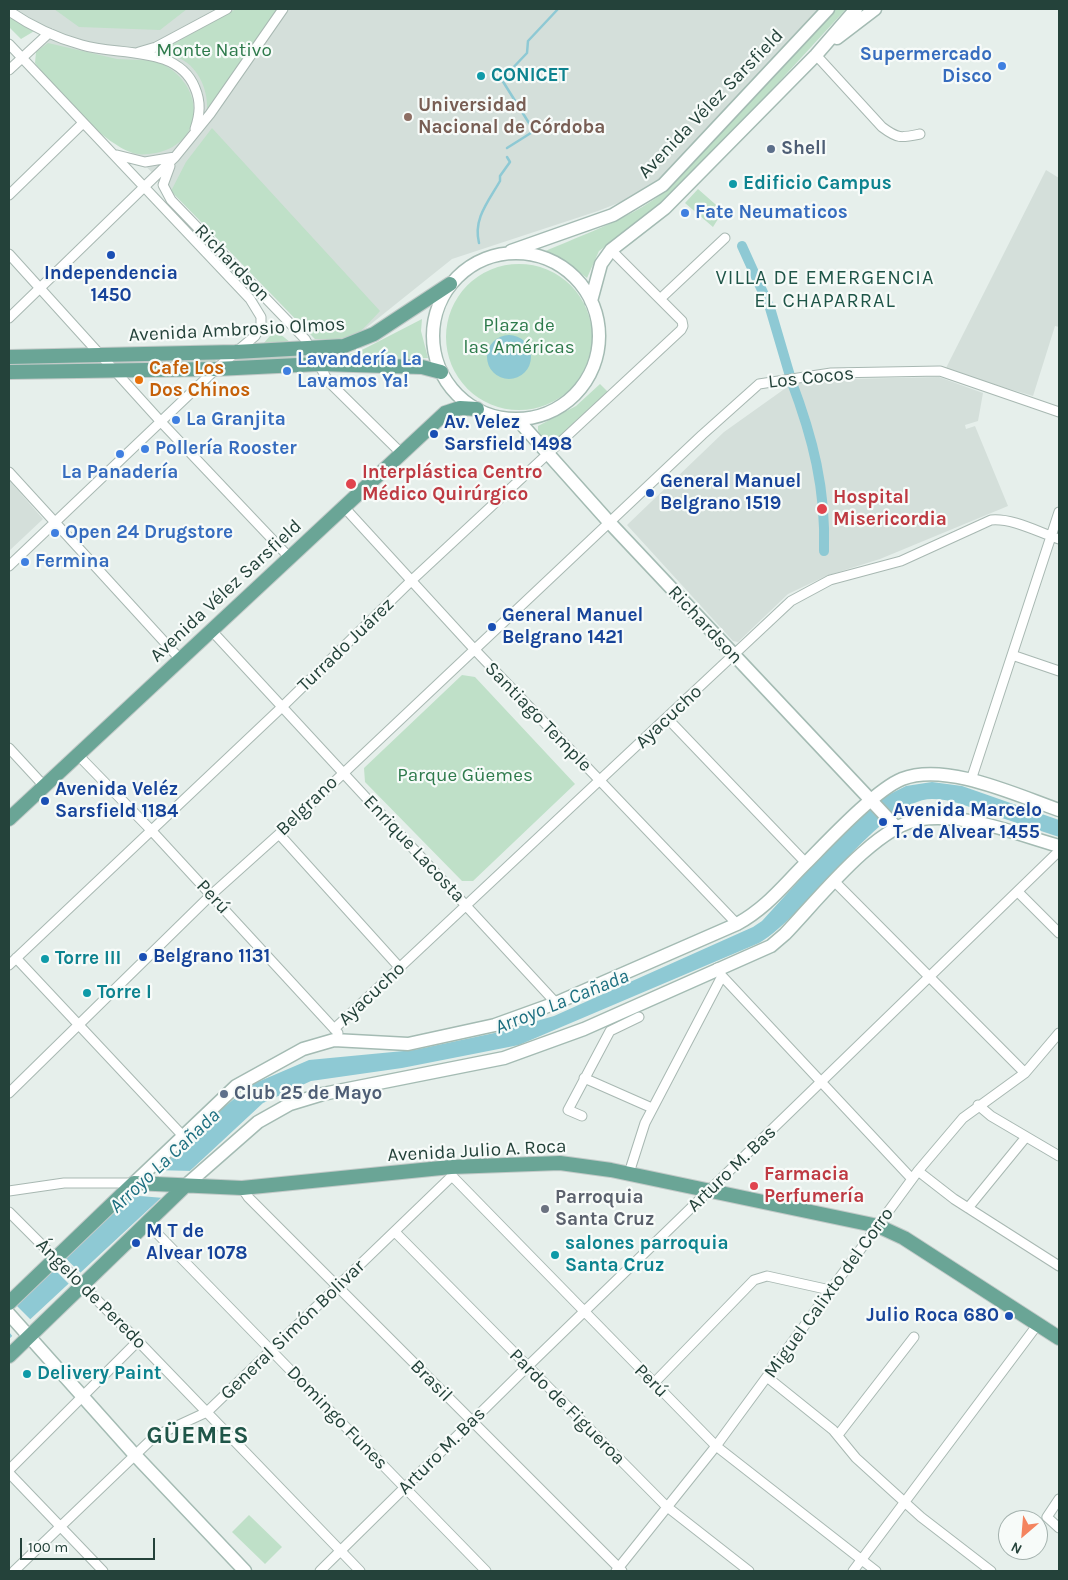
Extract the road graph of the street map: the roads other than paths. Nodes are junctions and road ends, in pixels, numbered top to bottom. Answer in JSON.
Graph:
{"nodes":[{"id":1,"x":227,"y":9,"type":"edge"},
{"id":2,"x":283,"y":9,"type":"edge"},
{"id":3,"x":828,"y":9,"type":"edge"},
{"id":4,"x":856,"y":9,"type":"edge"},
{"id":5,"x":875,"y":9,"type":"edge"},
{"id":6,"x":9,"y":11,"type":"edge"},
{"id":7,"x":49,"y":33,"type":"junction"},
{"id":8,"x":9,"y":44,"type":"edge"},
{"id":9,"x":134,"y":54,"type":"junction"},
{"id":10,"x":816,"y":55,"type":"junction"},
{"id":11,"x":22,"y":58,"type":"junction"},
{"id":12,"x":9,"y":70,"type":"edge"},
{"id":13,"x":83,"y":124,"type":"junction"},
{"id":14,"x":920,"y":134,"type":"dead end"},
{"id":15,"x":193,"y":136,"type":"junction"},
{"id":16,"x":113,"y":154,"type":"junction"},
{"id":17,"x":175,"y":157,"type":"junction"},
{"id":18,"x":146,"y":188,"type":"junction"},
{"id":19,"x":9,"y":195,"type":"edge"},
{"id":20,"x":725,"y":238,"type":"dead end"},
{"id":21,"x":611,"y":250,"type":"junction"},
{"id":22,"x":9,"y":254,"type":"edge"},
{"id":23,"x":500,"y":254,"type":"junction"},
{"id":24,"x":450,"y":284,"type":"junction"},
{"id":25,"x":40,"y":288,"type":"junction"},
{"id":26,"x":660,"y":300,"type":"junction"},
{"id":27,"x":591,"y":301,"type":"junction"},
{"id":28,"x":9,"y":318,"type":"edge"},
{"id":29,"x":312,"y":348,"type":"junction"},
{"id":30,"x":235,"y":352,"type":"junction"},
{"id":31,"x":100,"y":355,"type":"junction"},
{"id":32,"x":9,"y":357,"type":"edge"},
{"id":33,"x":319,"y":364,"type":"junction"},
{"id":34,"x":216,"y":369,"type":"junction"},
{"id":35,"x":114,"y":370,"type":"junction"},
{"id":36,"x":9,"y":372,"type":"edge"},
{"id":37,"x":441,"y":372,"type":"junction"},
{"id":38,"x":478,"y":409,"type":"junction"},
{"id":39,"x":1059,"y":412,"type":"edge"},
{"id":40,"x":517,"y":419,"type":"junction"},
{"id":41,"x":162,"y":423,"type":"junction"},
{"id":42,"x":400,"y":452,"type":"junction"},
{"id":43,"x":550,"y":454,"type":"junction"},
{"id":44,"x":9,"y":472,"type":"edge"},
{"id":45,"x":343,"y":506,"type":"junction"},
{"id":46,"x":1059,"y":512,"type":"edge"},
{"id":47,"x":609,"y":522,"type":"junction"},
{"id":48,"x":56,"y":523,"type":"junction"},
{"id":49,"x":1055,"y":537,"type":"edge"},
{"id":50,"x":289,"y":557,"type":"junction"},
{"id":51,"x":9,"y":566,"type":"edge"},
{"id":52,"x":412,"y":580,"type":"junction"},
{"id":53,"x":211,"y":630,"type":"junction"},
{"id":54,"x":475,"y":650,"type":"junction"},
{"id":55,"x":734,"y":656,"type":"junction"},
{"id":56,"x":1012,"y":656,"type":"junction"},
{"id":57,"x":180,"y":659,"type":"junction"},
{"id":58,"x":1059,"y":671,"type":"edge"},
{"id":59,"x":282,"y":706,"type":"junction"},
{"id":60,"x":668,"y":719,"type":"junction"},
{"id":61,"x":9,"y":748,"type":"edge"},
{"id":62,"x":78,"y":755,"type":"junction"},
{"id":63,"x":343,"y":772,"type":"junction"},
{"id":64,"x":971,"y":780,"type":"junction"},
{"id":65,"x":600,"y":781,"type":"junction"},
{"id":66,"x":45,"y":786,"type":"junction"},
{"id":67,"x":873,"y":803,"type":"junction"},
{"id":68,"x":1059,"y":810,"type":"edge"},
{"id":69,"x":9,"y":819,"type":"edge"},
{"id":70,"x":894,"y":824,"type":"junction"},
{"id":71,"x":151,"y":830,"type":"junction"},
{"id":72,"x":278,"y":834,"type":"junction"},
{"id":73,"x":1059,"y":846,"type":"edge"},
{"id":74,"x":1059,"y":851,"type":"edge"},
{"id":75,"x":806,"y":863,"type":"junction"},
{"id":76,"x":835,"y":882,"type":"junction"},
{"id":77,"x":1018,"y":892,"type":"junction"},
{"id":78,"x":211,"y":895,"type":"junction"},
{"id":79,"x":466,"y":905,"type":"junction"},
{"id":80,"x":737,"y":924,"type":"junction"},
{"id":81,"x":1059,"y":934,"type":"edge"},
{"id":82,"x":12,"y":962,"type":"edge"},
{"id":83,"x":400,"y":968,"type":"junction"},
{"id":84,"x":720,"y":972,"type":"junction"},
{"id":85,"x":929,"y":977,"type":"junction"},
{"id":86,"x":556,"y":1003,"type":"junction"},
{"id":87,"x":639,"y":1017,"type":"dead end"},
{"id":88,"x":79,"y":1026,"type":"junction"},
{"id":89,"x":334,"y":1029,"type":"junction"},
{"id":90,"x":1059,"y":1032,"type":"edge"},
{"id":91,"x":345,"y":1040,"type":"junction"},
{"id":92,"x":1025,"y":1073,"type":"junction"},
{"id":93,"x":584,"y":1078,"type":"junction"},
{"id":94,"x":821,"y":1082,"type":"junction"},
{"id":95,"x":9,"y":1093,"type":"edge"},
{"id":96,"x":978,"y":1106,"type":"junction"},
{"id":97,"x":652,"y":1108,"type":"junction"},
{"id":98,"x":582,"y":1116,"type":"dead end"},
{"id":99,"x":183,"y":1136,"type":"junction"},
{"id":100,"x":1026,"y":1137,"type":"junction"},
{"id":101,"x":1059,"y":1156,"type":"edge"},
{"id":102,"x":451,"y":1171,"type":"junction"},
{"id":103,"x":918,"y":1171,"type":"junction"},
{"id":104,"x":628,"y":1173,"type":"junction"},
{"id":105,"x":912,"y":1179,"type":"junction"},
{"id":106,"x":134,"y":1184,"type":"junction"},
{"id":107,"x":185,"y":1186,"type":"junction"},
{"id":108,"x":242,"y":1188,"type":"junction"},
{"id":109,"x":9,"y":1191,"type":"edge"},
{"id":110,"x":709,"y":1191,"type":"junction"},
{"id":111,"x":968,"y":1208,"type":"junction"},
{"id":112,"x":9,"y":1212,"type":"edge"},
{"id":113,"x":147,"y":1222,"type":"junction"},
{"id":114,"x":878,"y":1226,"type":"junction"},
{"id":115,"x":395,"y":1232,"type":"junction"},
{"id":116,"x":56,"y":1259,"type":"junction"},
{"id":117,"x":1059,"y":1266,"type":"edge"},
{"id":118,"x":81,"y":1286,"type":"junction"},
{"id":119,"x":337,"y":1288,"type":"junction"},
{"id":120,"x":830,"y":1290,"type":"junction"},
{"id":121,"x":9,"y":1303,"type":"edge"},
{"id":122,"x":585,"y":1313,"type":"junction"},
{"id":123,"x":9,"y":1314,"type":"edge"},
{"id":124,"x":1038,"y":1324,"type":"junction"},
{"id":125,"x":26,"y":1332,"type":"junction"},
{"id":126,"x":914,"y":1337,"type":"dead end"},
{"id":127,"x":1059,"y":1338,"type":"edge"},
{"id":128,"x":138,"y":1341,"type":"junction"},
{"id":129,"x":271,"y":1349,"type":"junction"},
{"id":130,"x":9,"y":1356,"type":"edge"},
{"id":131,"x":527,"y":1367,"type":"junction"},
{"id":132,"x":766,"y":1377,"type":"junction"},
{"id":133,"x":654,"y":1383,"type":"junction"},
{"id":134,"x":81,"y":1395,"type":"junction"},
{"id":135,"x":207,"y":1412,"type":"junction"},
{"id":136,"x":472,"y":1422,"type":"junction"},
{"id":137,"x":838,"y":1435,"type":"junction"},
{"id":138,"x":716,"y":1446,"type":"junction"},
{"id":139,"x":134,"y":1454,"type":"junction"},
{"id":140,"x":9,"y":1472,"type":"edge"},
{"id":141,"x":404,"y":1489,"type":"junction"},
{"id":142,"x":1059,"y":1499,"type":"edge"},
{"id":143,"x":905,"y":1502,"type":"junction"},
{"id":144,"x":666,"y":1506,"type":"junction"},
{"id":145,"x":59,"y":1528,"type":"junction"},
{"id":146,"x":1059,"y":1528,"type":"edge"},
{"id":147,"x":340,"y":1551,"type":"junction"},
{"id":148,"x":861,"y":1560,"type":"junction"},
{"id":149,"x":619,"y":1570,"type":"edge"},
{"id":150,"x":14,"y":1571,"type":"edge"},
{"id":151,"x":103,"y":1571,"type":"edge"},
{"id":152,"x":245,"y":1571,"type":"edge"},
{"id":153,"x":320,"y":1571,"type":"edge"},
{"id":154,"x":360,"y":1571,"type":"edge"},
{"id":155,"x":486,"y":1571,"type":"edge"},
{"id":156,"x":749,"y":1571,"type":"edge"},
{"id":157,"x":853,"y":1571,"type":"edge"},
{"id":158,"x":876,"y":1571,"type":"edge"},
{"id":159,"x":991,"y":1571,"type":"edge"}],
"edges":[{"from":1,"to":9,"type":"street"},
{"from":2,"to":15,"type":"street"},
{"from":3,"to":23,"type":"main road","name":"Avenida Vélez Sarsfield"},
{"from":4,"to":10,"type":"main road","name":"Avenida Vélez Sarsfield"},
{"from":5,"to":10,"type":"main road"},
{"from":6,"to":7,"type":"street"},
{"from":7,"to":9,"type":"street"},
{"from":7,"to":11,"type":"street"},
{"from":8,"to":11,"type":"street"},
{"from":9,"to":15,"type":"street"},
{"from":10,"to":14,"type":"street"},
{"from":10,"to":21,"type":"main road","name":"Avenida Vélez Sarsfield"},
{"from":11,"to":12,"type":"street"},
{"from":11,"to":13,"type":"street"},
{"from":13,"to":16,"type":"street"},
{"from":13,"to":19,"type":"street"},
{"from":15,"to":17,"type":"street"},
{"from":16,"to":17,"type":"street"},
{"from":16,"to":18,"type":"street"},
{"from":17,"to":18,"type":"street"},
{"from":17,"to":29,"type":"street","name":"Richardson"},
{"from":18,"to":25,"type":"street"},
{"from":18,"to":30,"type":"street","name":"Richardson"},
{"from":20,"to":26,"type":"street"},
{"from":21,"to":26,"type":"street"},
{"from":21,"to":27,"type":"main road","name":"Avenida Vélez Sarsfield"},
{"from":22,"to":25,"type":"street"},
{"from":23,"to":24,"type":"main road"},
{"from":23,"to":27,"type":"main road"},
{"from":24,"to":29,"type":"main road","name":"Avenida Ambrosio Olmos"},
{"from":24,"to":37,"type":"main road"},
{"from":25,"to":28,"type":"street"},
{"from":25,"to":31,"type":"street"},
{"from":26,"to":43,"type":"street","name":"Turrado Juárez"},
{"from":27,"to":40,"type":"main road"},
{"from":29,"to":30,"type":"main road","name":"Avenida Ambrosio Olmos"},
{"from":29,"to":33,"type":"street","name":"Richardson"},
{"from":30,"to":31,"type":"main road","name":"Avenida Ambrosio Olmos"},
{"from":30,"to":34,"type":"street"},
{"from":31,"to":32,"type":"main road","name":"Avenida Ambrosio Olmos"},
{"from":31,"to":35,"type":"street"},
{"from":33,"to":34,"type":"main road","name":"Avenida Ambrosio Olmos"},
{"from":33,"to":37,"type":"main road","name":"Avenida Ambrosio Olmos"},
{"from":33,"to":42,"type":"street","name":"Richardson"},
{"from":34,"to":35,"type":"main road","name":"Avenida Ambrosio Olmos"},
{"from":34,"to":41,"type":"street"},
{"from":35,"to":36,"type":"main road","name":"Avenida Ambrosio Olmos"},
{"from":35,"to":41,"type":"street"},
{"from":37,"to":38,"type":"main road"},
{"from":38,"to":40,"type":"main road"},
{"from":38,"to":42,"type":"main road","name":"Avenida Vélez Sarsfield"},
{"from":39,"to":47,"type":"street","name":"Los Cocos"},
{"from":40,"to":43,"type":"main road","name":"Richardson"},
{"from":41,"to":48,"type":"street"},
{"from":41,"to":50,"type":"street"},
{"from":42,"to":45,"type":"main road","name":"Avenida Vélez Sarsfield"},
{"from":43,"to":47,"type":"main road","name":"Richardson"},
{"from":43,"to":52,"type":"street","name":"Turrado Juárez"},
{"from":44,"to":48,"type":"street"},
{"from":45,"to":50,"type":"main road","name":"Avenida Vélez Sarsfield"},
{"from":45,"to":52,"type":"street","name":"Santiago Temple"},
{"from":46,"to":49,"type":"street"},
{"from":47,"to":54,"type":"street","name":"Belgrano"},
{"from":47,"to":55,"type":"main road","name":"Richardson"},
{"from":48,"to":51,"type":"street"},
{"from":48,"to":57,"type":"street"},
{"from":49,"to":55,"type":"street","name":"Ayacucho"},
{"from":49,"to":56,"type":"street"},
{"from":50,"to":53,"type":"main road","name":"Avenida Vélez Sarsfield"},
{"from":52,"to":54,"type":"street","name":"Santiago Temple"},
{"from":52,"to":59,"type":"street","name":"Turrado Juárez"},
{"from":53,"to":57,"type":"main road","name":"Avenida Vélez Sarsfield"},
{"from":53,"to":59,"type":"street","name":"Enrique Lacosta"},
{"from":54,"to":63,"type":"street","name":"Belgrano"},
{"from":54,"to":65,"type":"street","name":"Santiago Temple"},
{"from":55,"to":60,"type":"street","name":"Ayacucho"},
{"from":55,"to":67,"type":"main road","name":"Richardson"},
{"from":56,"to":58,"type":"street"},
{"from":56,"to":64,"type":"street"},
{"from":57,"to":62,"type":"main road","name":"Avenida Vélez Sarsfield"},
{"from":59,"to":63,"type":"street","name":"Enrique Lacosta"},
{"from":59,"to":71,"type":"street","name":"Turrado Juárez"},
{"from":60,"to":65,"type":"street","name":"Ayacucho"},
{"from":60,"to":75,"type":"street"},
{"from":61,"to":66,"type":"street"},
{"from":62,"to":66,"type":"main road","name":"Avenida Vélez Sarsfield"},
{"from":62,"to":71,"type":"street","name":"Perú"},
{"from":63,"to":72,"type":"street","name":"Belgrano"},
{"from":63,"to":79,"type":"street","name":"Enrique Lacosta"},
{"from":64,"to":67,"type":"main road"},
{"from":64,"to":68,"type":"main road"},
{"from":65,"to":79,"type":"street","name":"Ayacucho"},
{"from":65,"to":80,"type":"street","name":"Santiago Temple"},
{"from":66,"to":69,"type":"main road","name":"Avenida Vélez Sarsfield"},
{"from":67,"to":70,"type":"main road","name":"Richardson"},
{"from":67,"to":75,"type":"main road"},
{"from":70,"to":73,"type":"main road"},
{"from":70,"to":76,"type":"main road"},
{"from":71,"to":78,"type":"street","name":"Perú"},
{"from":71,"to":82,"type":"street","name":"Turrado Juárez"},
{"from":72,"to":78,"type":"street","name":"Belgrano"},
{"from":72,"to":83,"type":"street"},
{"from":74,"to":77,"type":"street","name":"Arturo M. Bas"},
{"from":75,"to":80,"type":"main road"},
{"from":76,"to":84,"type":"main road"},
{"from":76,"to":85,"type":"street"},
{"from":77,"to":81,"type":"street"},
{"from":77,"to":85,"type":"street","name":"Arturo M. Bas"},
{"from":78,"to":88,"type":"street","name":"Belgrano"},
{"from":78,"to":89,"type":"street","name":"Perú"},
{"from":79,"to":83,"type":"street","name":"Ayacucho"},
{"from":79,"to":86,"type":"street","name":"Enrique Lacosta"},
{"from":80,"to":86,"type":"main road"},
{"from":82,"to":88,"type":"street"},
{"from":83,"to":89,"type":"street","name":"Ayacucho"},
{"from":84,"to":94,"type":"street"},
{"from":84,"to":97,"type":"street"},
{"from":84,"to":107,"type":"main road"},
{"from":85,"to":92,"type":"street"},
{"from":85,"to":94,"type":"street","name":"Arturo M. Bas"},
{"from":86,"to":91,"type":"main road"},
{"from":87,"to":93,"type":"street"},
{"from":88,"to":95,"type":"street","name":"Belgrano"},
{"from":88,"to":99,"type":"street"},
{"from":89,"to":91,"type":"street","name":"Perú"},
{"from":90,"to":92,"type":"street","name":"Miguel Calixto del Corro"},
{"from":91,"to":99,"type":"main road"},
{"from":92,"to":96,"type":"street","name":"Miguel Calixto del Corro"},
{"from":93,"to":97,"type":"street"},
{"from":93,"to":98,"type":"street"},
{"from":94,"to":105,"type":"street"},
{"from":94,"to":110,"type":"street","name":"Arturo M. Bas"},
{"from":96,"to":100,"type":"street"},
{"from":96,"to":103,"type":"street","name":"Miguel Calixto del Corro"},
{"from":97,"to":104,"type":"street"},
{"from":99,"to":106,"type":"main road"},
{"from":100,"to":101,"type":"street"},
{"from":100,"to":111,"type":"street"},
{"from":102,"to":104,"type":"main road","name":"Avenida Julio A. Roca"},
{"from":102,"to":108,"type":"main road","name":"Avenida Julio A. Roca"},
{"from":102,"to":115,"type":"street","name":"General Simón Bolivar"},
{"from":102,"to":122,"type":"street","name":"Perú"},
{"from":103,"to":105,"type":"street","name":"Miguel Calixto del Corro"},
{"from":103,"to":111,"type":"street"},
{"from":104,"to":110,"type":"main road","name":"Avenida Julio A. Roca"},
{"from":105,"to":114,"type":"street","name":"Miguel Calixto del Corro"},
{"from":106,"to":107,"type":"main road","name":"Avenida Julio A. Roca"},
{"from":106,"to":109,"type":"street","name":"Avenida Julio A. Roca"},
{"from":106,"to":116,"type":"main road"},
{"from":107,"to":108,"type":"main road","name":"Avenida Julio A. Roca"},
{"from":107,"to":113,"type":"main road"},
{"from":108,"to":119,"type":"street","name":"Brasil"},
{"from":110,"to":114,"type":"main road","name":"Avenida Julio A. Roca"},
{"from":110,"to":122,"type":"street","name":"Arturo M. Bas"},
{"from":111,"to":117,"type":"street"},
{"from":112,"to":116,"type":"street","name":"Ángelo de Peredo"},
{"from":113,"to":118,"type":"main road"},
{"from":113,"to":129,"type":"street","name":"Domingo Funes"},
{"from":114,"to":120,"type":"street","name":"Miguel Calixto del Corro"},
{"from":114,"to":124,"type":"main road","name":"Avenida Julio A. Roca"},
{"from":115,"to":119,"type":"street","name":"General Simón Bolivar"},
{"from":115,"to":131,"type":"street","name":"Pardo de Figueroa"},
{"from":116,"to":118,"type":"street","name":"Ángelo de Peredo"},
{"from":116,"to":121,"type":"main road"},
{"from":118,"to":125,"type":"main road"},
{"from":118,"to":128,"type":"street","name":"Ángelo de Peredo"},
{"from":119,"to":129,"type":"street","name":"General Simón Bolivar"},
{"from":119,"to":136,"type":"street","name":"Brasil"},
{"from":120,"to":132,"type":"street","name":"Miguel Calixto del Corro"},
{"from":120,"to":133,"type":"street"},
{"from":122,"to":131,"type":"street","name":"Arturo M. Bas"},
{"from":122,"to":133,"type":"street","name":"Perú"},
{"from":123,"to":125,"type":"main road"},
{"from":124,"to":127,"type":"main road","name":"Avenida Julio A. Roca"},
{"from":124,"to":143,"type":"street"},
{"from":125,"to":130,"type":"main road"},
{"from":125,"to":134,"type":"main road"},
{"from":126,"to":137,"type":"street"},
{"from":128,"to":134,"type":"street"},
{"from":128,"to":135,"type":"street","name":"Ángelo de Peredo"},
{"from":129,"to":135,"type":"street","name":"General Simón Bolivar"},
{"from":129,"to":141,"type":"street","name":"Domingo Funes"},
{"from":131,"to":136,"type":"street","name":"Arturo M. Bas"},
{"from":131,"to":144,"type":"street","name":"Pardo de Figueroa"},
{"from":132,"to":137,"type":"street"},
{"from":132,"to":138,"type":"street","name":"Miguel Calixto del Corro"},
{"from":133,"to":138,"type":"street","name":"Perú"},
{"from":134,"to":139,"type":"main road"},
{"from":134,"to":140,"type":"street"},
{"from":135,"to":139,"type":"street","name":"General Simón Bolivar"},
{"from":135,"to":147,"type":"street","name":"Ángelo de Peredo"},
{"from":136,"to":141,"type":"street","name":"Arturo M. Bas"},
{"from":136,"to":149,"type":"street","name":"Brasil"},
{"from":137,"to":143,"type":"street"},
{"from":138,"to":144,"type":"street","name":"Miguel Calixto del Corro"},
{"from":138,"to":148,"type":"street","name":"Perú"},
{"from":139,"to":145,"type":"street","name":"General Simón Bolivar"},
{"from":139,"to":152,"type":"main road"},
{"from":140,"to":145,"type":"street"},
{"from":141,"to":147,"type":"street","name":"Arturo M. Bas"},
{"from":141,"to":155,"type":"street","name":"Domingo Funes"},
{"from":142,"to":146,"type":"street"},
{"from":143,"to":148,"type":"street"},
{"from":143,"to":159,"type":"street"},
{"from":144,"to":149,"type":"street","name":"Miguel Calixto del Corro"},
{"from":144,"to":156,"type":"street","name":"Pardo de Figueroa"},
{"from":145,"to":150,"type":"street","name":"General Simón Bolivar"},
{"from":145,"to":151,"type":"street"},
{"from":147,"to":153,"type":"street","name":"Arturo M. Bas"},
{"from":147,"to":154,"type":"street","name":"Ángelo de Peredo"},
{"from":148,"to":157,"type":"street"},
{"from":148,"to":158,"type":"street","name":"Perú"}]}
